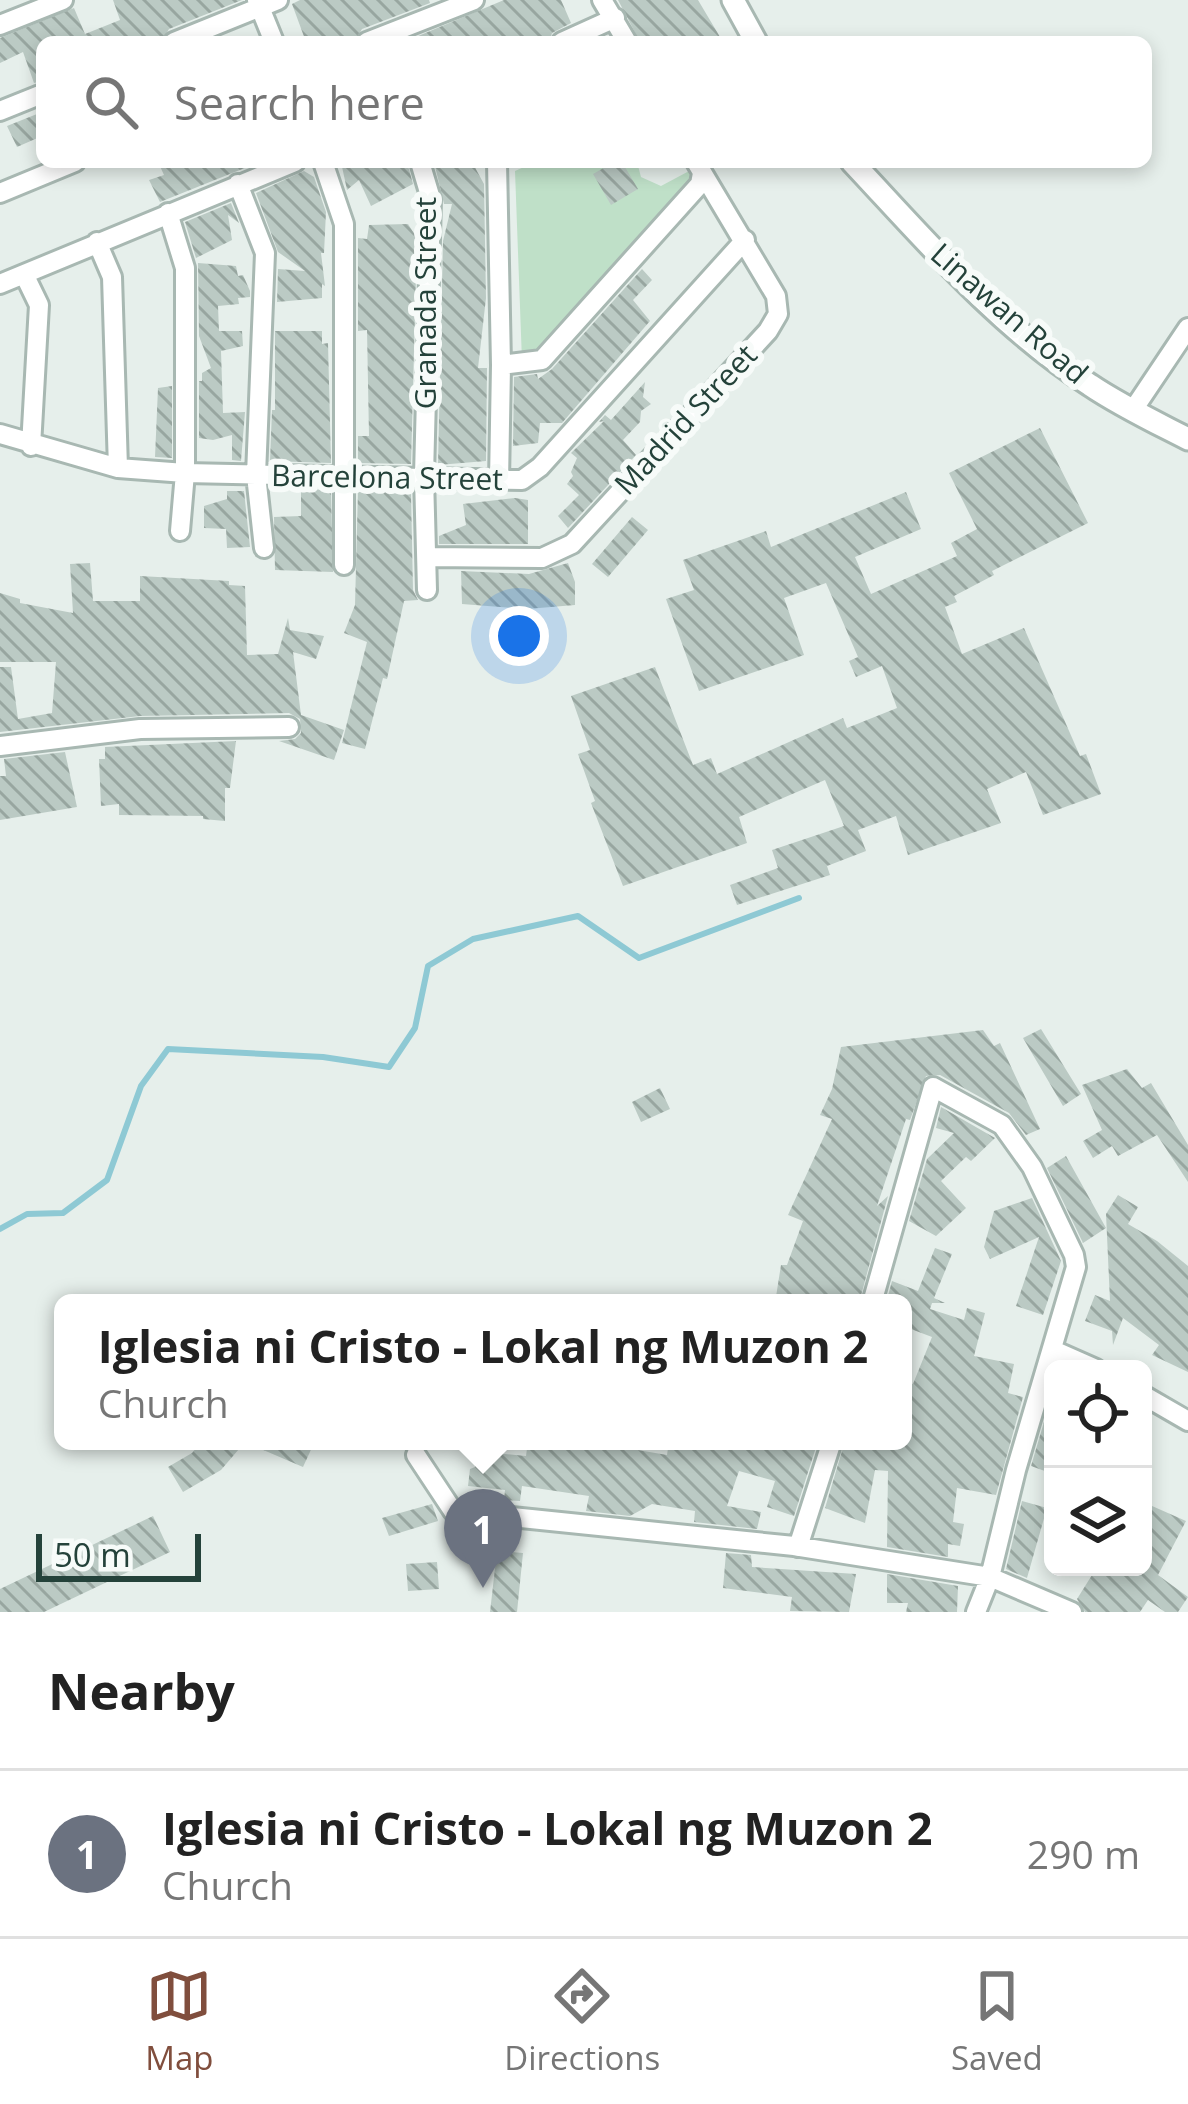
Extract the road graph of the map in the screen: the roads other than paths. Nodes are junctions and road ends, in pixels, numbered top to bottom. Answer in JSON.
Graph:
{"nodes":[{"id":1,"x":63,"y":0,"type":"edge"},
{"id":2,"x":474,"y":0,"type":"edge"},
{"id":3,"x":602,"y":0,"type":"edge"},
{"id":4,"x":733,"y":0,"type":"edge"},
{"id":5,"x":265,"y":3,"type":"edge"},
{"id":6,"x":615,"y":18,"type":"junction"},
{"id":7,"x":0,"y":26,"type":"edge"},
{"id":8,"x":188,"y":36,"type":"edge"},
{"id":9,"x":273,"y":36,"type":"edge"},
{"id":10,"x":383,"y":36,"type":"edge"},
{"id":11,"x":575,"y":36,"type":"edge"},
{"id":12,"x":624,"y":36,"type":"edge"},
{"id":13,"x":754,"y":36,"type":"edge"},
{"id":14,"x":36,"y":96,"type":"edge"},
{"id":15,"x":0,"y":111,"type":"edge"},
{"id":16,"x":60,"y":168,"type":"edge"},
{"id":17,"x":280,"y":168,"type":"edge"},
{"id":18,"x":324,"y":168,"type":"edge"},
{"id":19,"x":422,"y":168,"type":"edge"},
{"id":20,"x":504,"y":168,"type":"edge"},
{"id":21,"x":699,"y":168,"type":"edge"},
{"id":22,"x":700,"y":168,"type":"edge"},
{"id":23,"x":858,"y":168,"type":"edge"},
{"id":24,"x":238,"y":184,"type":"junction"},
{"id":25,"x":0,"y":193,"type":"edge"},
{"id":26,"x":168,"y":213,"type":"junction"},
{"id":27,"x":745,"y":240,"type":"junction"},
{"id":28,"x":98,"y":242,"type":"junction"},
{"id":29,"x":24,"y":274,"type":"junction"},
{"id":30,"x":0,"y":284,"type":"edge"},
{"id":31,"x":1188,"y":328,"type":"edge"},
{"id":32,"x":501,"y":365,"type":"junction"},
{"id":33,"x":1133,"y":410,"type":"junction"},
{"id":34,"x":0,"y":434,"type":"edge"},
{"id":35,"x":1188,"y":439,"type":"edge"},
{"id":36,"x":31,"y":446,"type":"junction"},
{"id":37,"x":118,"y":468,"type":"junction"},
{"id":38,"x":185,"y":473,"type":"junction"},
{"id":39,"x":256,"y":475,"type":"junction"},
{"id":40,"x":424,"y":476,"type":"junction"},
{"id":41,"x":343,"y":478,"type":"junction"},
{"id":42,"x":499,"y":482,"type":"junction"},
{"id":43,"x":181,"y":531,"type":"dead end"},
{"id":44,"x":264,"y":548,"type":"dead end"},
{"id":45,"x":428,"y":557,"type":"junction"},
{"id":46,"x":344,"y":565,"type":"dead end"},
{"id":47,"x":428,"y":590,"type":"dead end"},
{"id":48,"x":289,"y":727,"type":"dead end"},
{"id":49,"x":0,"y":746,"type":"edge"},
{"id":50,"x":875,"y":1294,"type":"edge"},
{"id":51,"x":1053,"y":1350,"type":"junction"},
{"id":52,"x":1076,"y":1360,"type":"edge"},
{"id":53,"x":1152,"y":1400,"type":"edge"},
{"id":54,"x":1188,"y":1421,"type":"edge"},
{"id":55,"x":829,"y":1450,"type":"edge"},
{"id":56,"x":416,"y":1455,"type":"dead end"},
{"id":57,"x":798,"y":1546,"type":"junction"},
{"id":58,"x":990,"y":1577,"type":"junction"},
{"id":59,"x":976,"y":1612,"type":"edge"},
{"id":60,"x":1072,"y":1612,"type":"edge"}],
"edges":[{"from":1,"to":7,"type":"street"},
{"from":2,"to":10,"type":"street"},
{"from":3,"to":6,"type":"street"},
{"from":4,"to":13,"type":"street"},
{"from":5,"to":8,"type":"street"},
{"from":5,"to":9,"type":"street"},
{"from":6,"to":11,"type":"street"},
{"from":6,"to":12,"type":"street"},
{"from":14,"to":15,"type":"street"},
{"from":16,"to":25,"type":"street"},
{"from":17,"to":24,"type":"street"},
{"from":18,"to":41,"type":"street"},
{"from":19,"to":40,"type":"street","name":"Granada Street"},
{"from":20,"to":32,"type":"street"},
{"from":21,"to":32,"type":"street"},
{"from":22,"to":27,"type":"street","name":"Madrid Street"},
{"from":23,"to":33,"type":"street","name":"Linawan Road"},
{"from":24,"to":26,"type":"street"},
{"from":24,"to":39,"type":"street"},
{"from":26,"to":28,"type":"street"},
{"from":26,"to":38,"type":"street"},
{"from":27,"to":42,"type":"street","name":"Barcelona Street"},
{"from":27,"to":45,"type":"street","name":"Madrid Street"},
{"from":28,"to":29,"type":"street"},
{"from":28,"to":37,"type":"street"},
{"from":29,"to":30,"type":"street"},
{"from":29,"to":36,"type":"street"},
{"from":31,"to":33,"type":"street"},
{"from":32,"to":42,"type":"street"},
{"from":33,"to":35,"type":"street","name":"Linawan Road"},
{"from":34,"to":36,"type":"street","name":"Barcelona Street"},
{"from":36,"to":37,"type":"street","name":"Barcelona Street"},
{"from":37,"to":38,"type":"street","name":"Barcelona Street"},
{"from":38,"to":39,"type":"street","name":"Barcelona Street"},
{"from":38,"to":43,"type":"street"},
{"from":39,"to":41,"type":"street","name":"Barcelona Street"},
{"from":39,"to":44,"type":"street"},
{"from":40,"to":41,"type":"street","name":"Barcelona Street"},
{"from":40,"to":42,"type":"street","name":"Barcelona Street"},
{"from":40,"to":45,"type":"street","name":"Granada Street"},
{"from":41,"to":46,"type":"street"},
{"from":45,"to":47,"type":"street","name":"Granada Street"},
{"from":48,"to":49,"type":"street"},
{"from":50,"to":51,"type":"street"},
{"from":51,"to":52,"type":"street"},
{"from":51,"to":58,"type":"street"},
{"from":53,"to":54,"type":"street"},
{"from":55,"to":57,"type":"street"},
{"from":56,"to":57,"type":"street"},
{"from":57,"to":58,"type":"street"},
{"from":58,"to":59,"type":"street"},
{"from":58,"to":60,"type":"street"}]}
